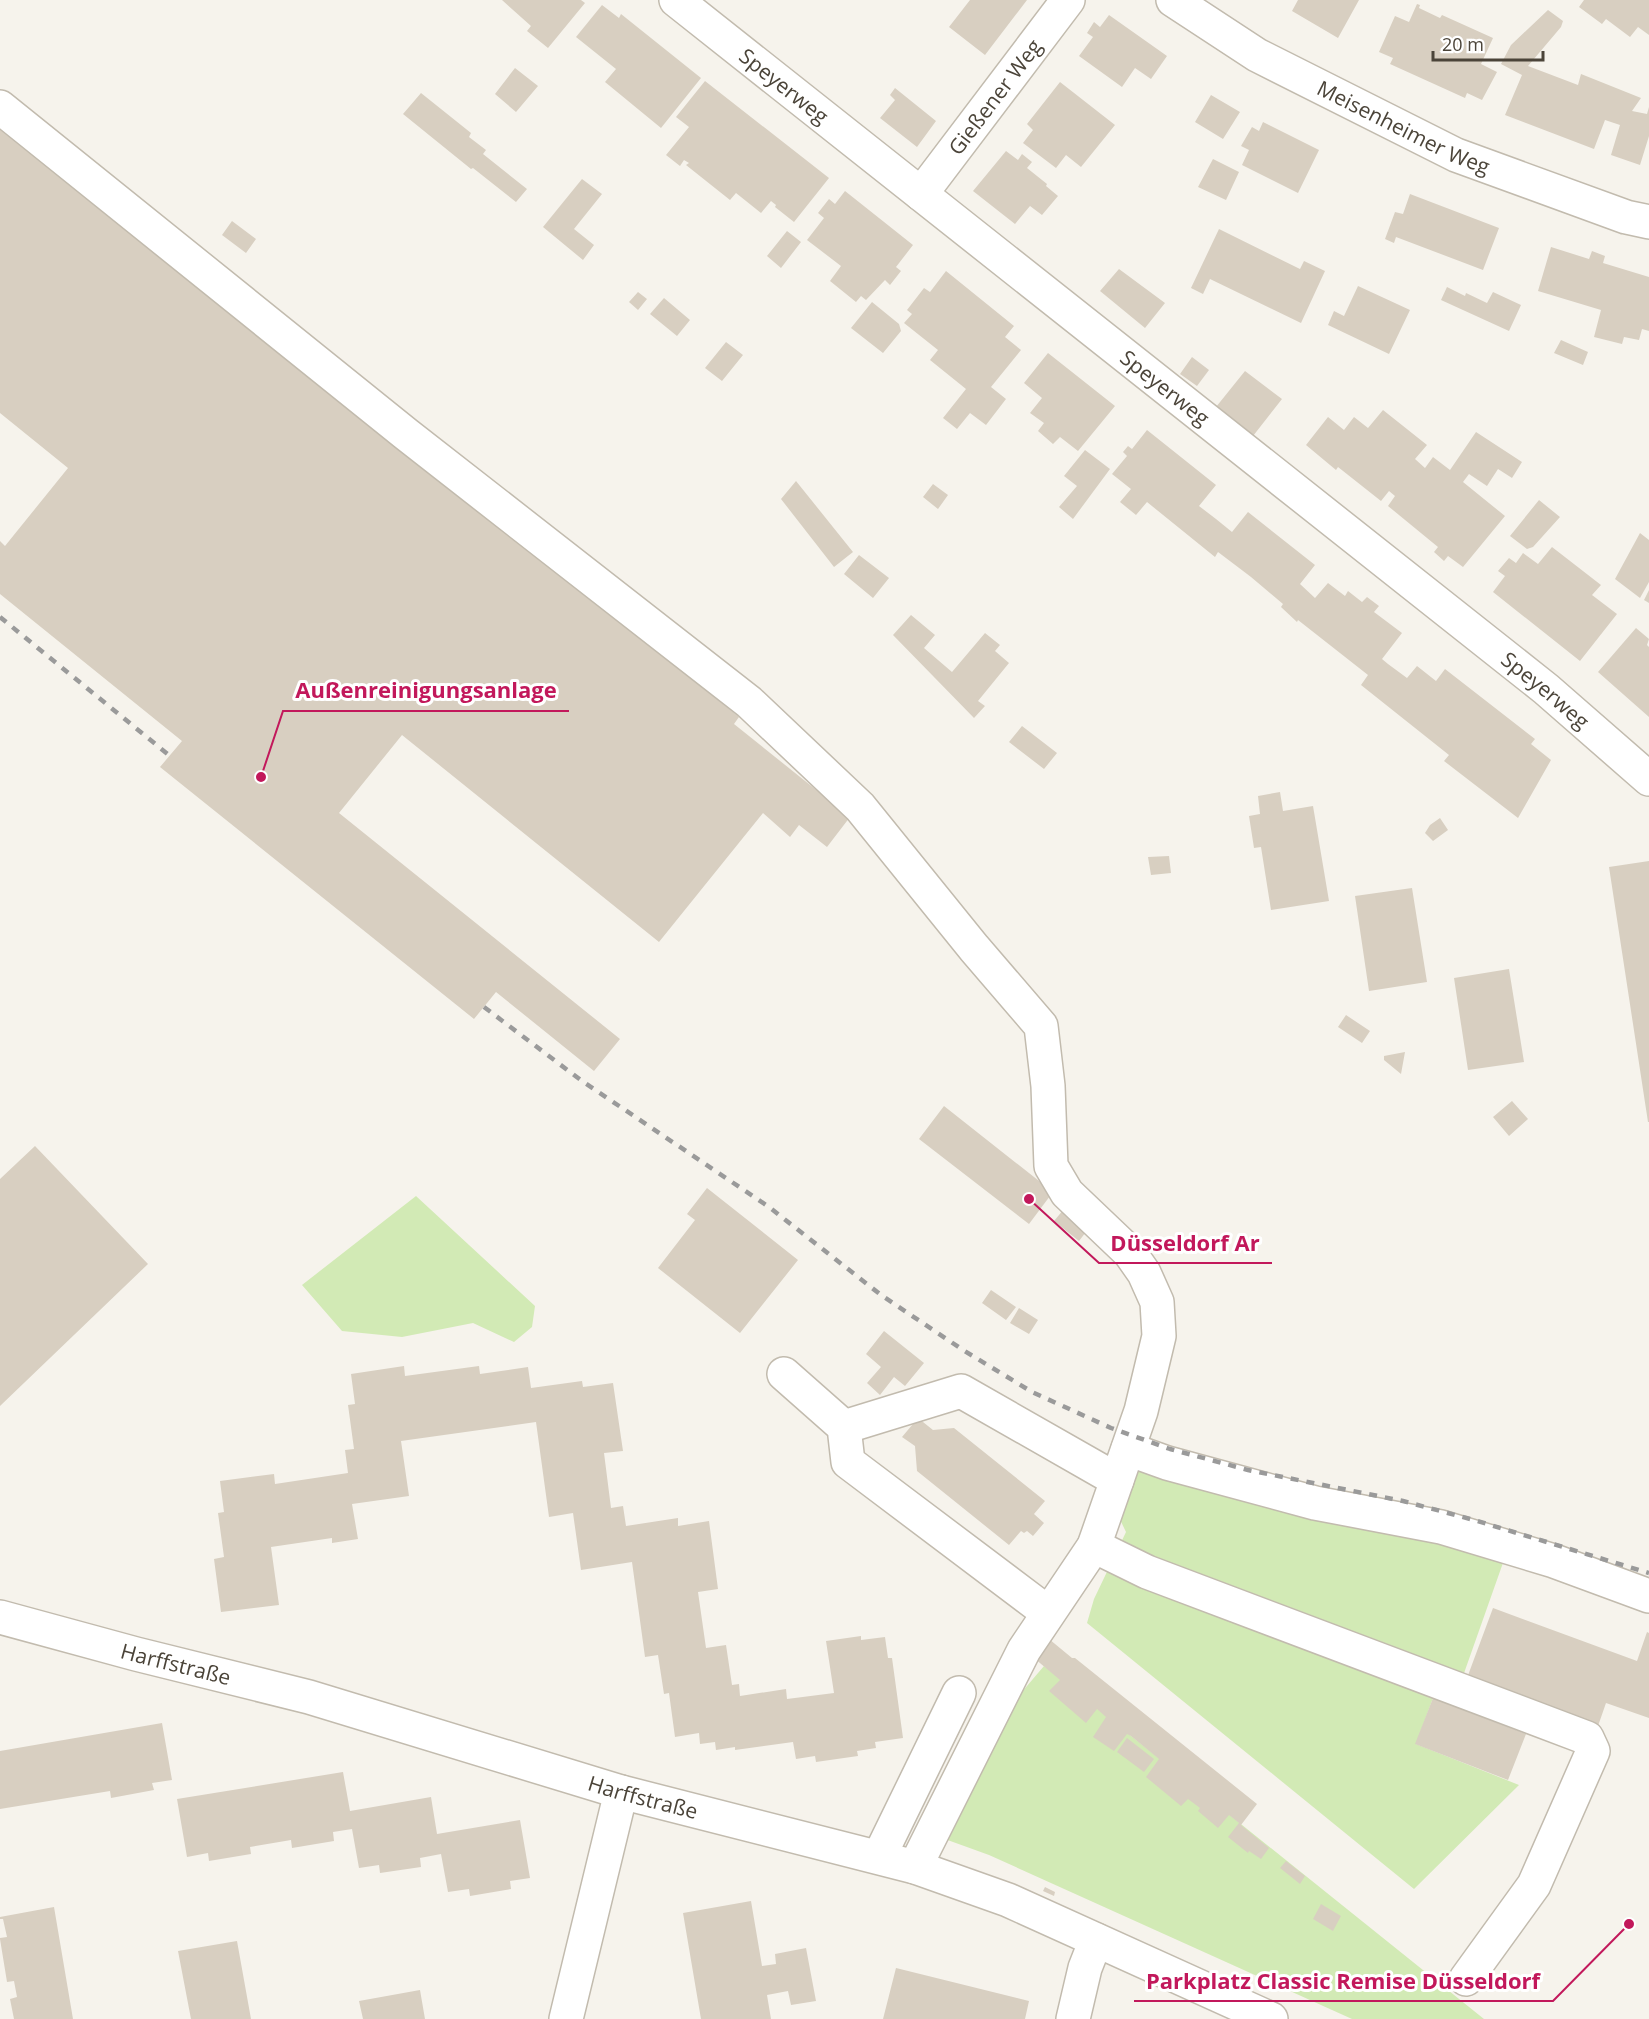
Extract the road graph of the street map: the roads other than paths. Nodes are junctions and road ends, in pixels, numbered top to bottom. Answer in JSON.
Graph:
{"nodes":[{"id":1,"x":676,"y":0,"type":"edge"},
{"id":2,"x":1068,"y":0,"type":"edge"},
{"id":3,"x":1173,"y":0,"type":"edge"},
{"id":4,"x":0,"y":107,"type":"edge"},
{"id":5,"x":921,"y":194,"type":"junction"},
{"id":6,"x":1649,"y":222,"type":"edge"},
{"id":7,"x":1649,"y":779,"type":"edge"},
{"id":8,"x":784,"y":1374,"type":"dead end"},
{"id":9,"x":844,"y":1427,"type":"junction"},
{"id":10,"x":1128,"y":1449,"type":"junction"},
{"id":11,"x":1117,"y":1480,"type":"junction"},
{"id":12,"x":1094,"y":1546,"type":"junction"},
{"id":13,"x":1649,"y":1596,"type":"edge"},
{"id":14,"x":1047,"y":1612,"type":"junction"},
{"id":15,"x":0,"y":1617,"type":"edge"},
{"id":16,"x":959,"y":1693,"type":"dead end"},
{"id":17,"x":621,"y":1792,"type":"junction"},
{"id":18,"x":879,"y":1857,"type":"junction"},
{"id":19,"x":915,"y":1867,"type":"junction"},
{"id":20,"x":1096,"y":1940,"type":"junction"},
{"id":21,"x":1466,"y":1978,"type":"dead end"},
{"id":22,"x":566,"y":2019,"type":"edge"},
{"id":23,"x":1073,"y":2019,"type":"edge"},
{"id":24,"x":1271,"y":2019,"type":"edge"}],
"edges":[{"from":1,"to":5,"type":"street","name":"Speyerweg"},
{"from":2,"to":5,"type":"street","name":"Gießener Weg"},
{"from":3,"to":6,"type":"street","name":"Meisenheimer Weg"},
{"from":4,"to":10,"type":"street"},
{"from":5,"to":7,"type":"street","name":"Speyerweg"},
{"from":8,"to":9,"type":"street"},
{"from":9,"to":11,"type":"street"},
{"from":9,"to":14,"type":"street"},
{"from":10,"to":11,"type":"street"},
{"from":10,"to":13,"type":"street"},
{"from":11,"to":12,"type":"street"},
{"from":12,"to":14,"type":"street"},
{"from":12,"to":21,"type":"street"},
{"from":14,"to":19,"type":"street"},
{"from":15,"to":17,"type":"street","name":"Harffstraße"},
{"from":16,"to":18,"type":"street"},
{"from":17,"to":18,"type":"street","name":"Harffstraße"},
{"from":17,"to":22,"type":"street"},
{"from":18,"to":19,"type":"street","name":"Harffstraße"},
{"from":19,"to":20,"type":"street","name":"Harffstraße"},
{"from":20,"to":23,"type":"street"},
{"from":20,"to":24,"type":"street","name":"Harffstraße"}]}
